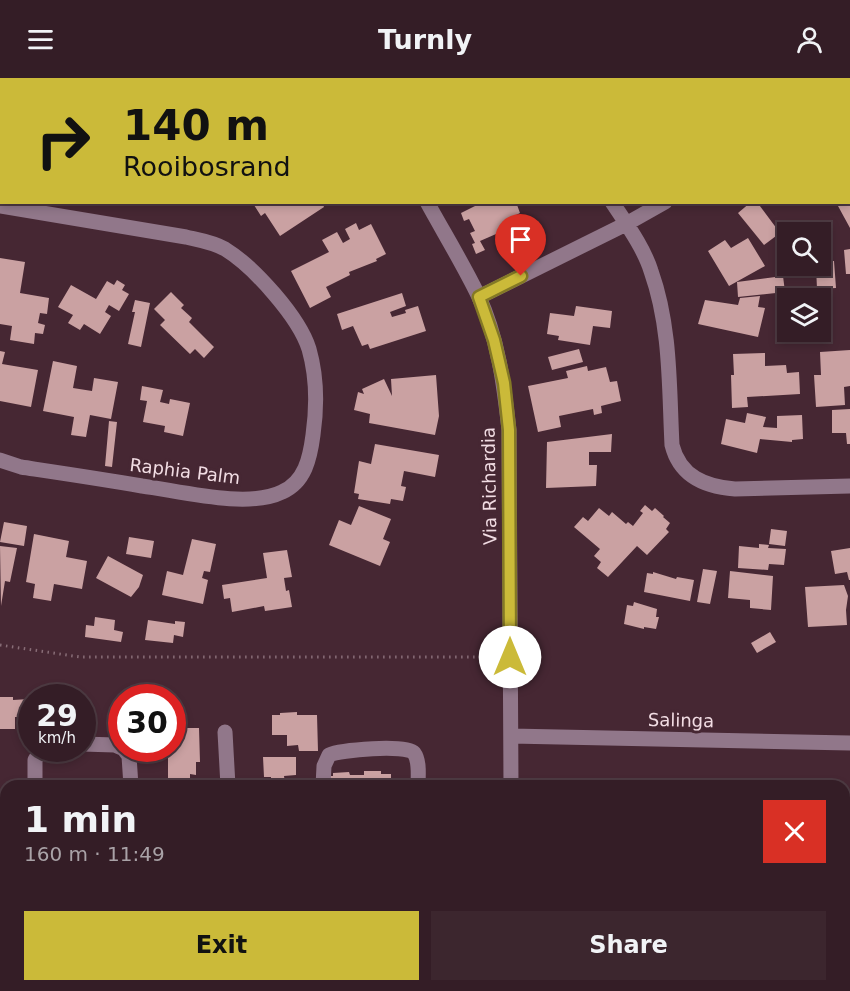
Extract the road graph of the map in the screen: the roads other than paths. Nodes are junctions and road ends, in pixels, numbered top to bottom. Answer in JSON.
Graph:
{"nodes":[{"id":1,"x":428,"y":204,"type":"edge"},
{"id":2,"x":613,"y":204,"type":"edge"},
{"id":3,"x":661,"y":204,"type":"edge"},
{"id":4,"x":0,"y":206,"type":"edge"},
{"id":5,"x":626,"y":224,"type":"junction"},
{"id":6,"x":479,"y":297,"type":"junction"},
{"id":7,"x":0,"y":460,"type":"edge"},
{"id":8,"x":850,"y":486,"type":"edge"},
{"id":9,"x":225,"y":732,"type":"dead end"},
{"id":10,"x":511,"y":736,"type":"junction"},
{"id":11,"x":850,"y":742,"type":"edge"},
{"id":12,"x":35,"y":762,"type":"edge"},
{"id":13,"x":129,"y":762,"type":"edge"},
{"id":14,"x":35,"y":780,"type":"edge"},
{"id":15,"x":131,"y":780,"type":"edge"},
{"id":16,"x":228,"y":780,"type":"edge"},
{"id":17,"x":323,"y":780,"type":"edge"},
{"id":18,"x":418,"y":780,"type":"edge"},
{"id":19,"x":511,"y":780,"type":"edge"}],
"edges":[{"from":1,"to":6,"type":"street","name":"Via Richardia"},
{"from":2,"to":5,"type":"street"},
{"from":3,"to":5,"type":"street"},
{"from":4,"to":7,"type":"street","name":"Raphia Palm"},
{"from":5,"to":6,"type":"street"},
{"from":5,"to":8,"type":"street"},
{"from":6,"to":10,"type":"street","name":"Via Richardia"},
{"from":9,"to":16,"type":"street"},
{"from":10,"to":11,"type":"street","name":"Salinga"},
{"from":10,"to":19,"type":"street","name":"Via Richardia"},
{"from":12,"to":14,"type":"street"},
{"from":13,"to":15,"type":"street"},
{"from":17,"to":18,"type":"street"}]}
